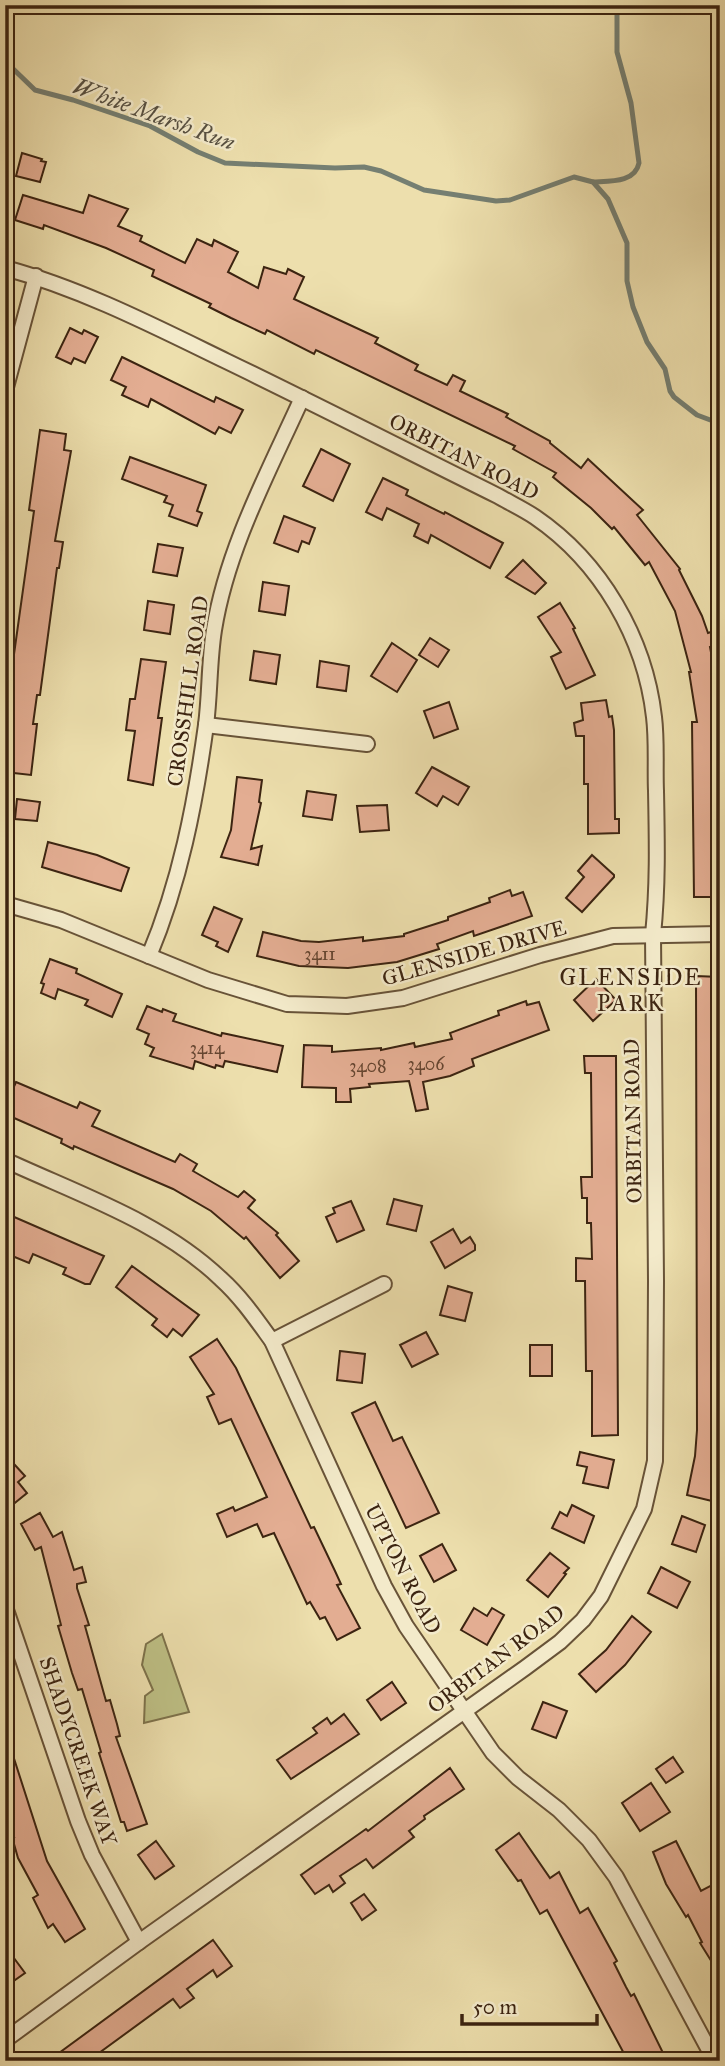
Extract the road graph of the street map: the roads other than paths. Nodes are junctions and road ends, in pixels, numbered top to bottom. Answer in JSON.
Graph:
{"nodes":[{"id":1,"x":5,"y":268,"type":"edge"},
{"id":2,"x":36,"y":276,"type":"junction"},
{"id":3,"x":5,"y":391,"type":"edge"},
{"id":4,"x":302,"y":398,"type":"junction"},
{"id":5,"x":206,"y":725,"type":"junction"},
{"id":6,"x":367,"y":744,"type":"dead end"},
{"id":7,"x":5,"y":904,"type":"edge"},
{"id":8,"x":720,"y":934,"type":"edge"},
{"id":9,"x":653,"y":935,"type":"junction"},
{"id":10,"x":149,"y":956,"type":"junction"},
{"id":11,"x":5,"y":1160,"type":"edge"},
{"id":12,"x":384,"y":1284,"type":"dead end"},
{"id":13,"x":271,"y":1341,"type":"junction"},
{"id":14,"x":5,"y":1607,"type":"edge"},
{"id":15,"x":462,"y":1711,"type":"junction"},
{"id":16,"x":139,"y":1941,"type":"junction"},
{"id":17,"x":5,"y":2040,"type":"edge"},
{"id":18,"x":715,"y":2061,"type":"edge"}],
"edges":[{"from":1,"to":2,"type":"street","name":"ORBITAN ROAD"},
{"from":2,"to":3,"type":"street"},
{"from":2,"to":4,"type":"street","name":"ORBITAN ROAD"},
{"from":4,"to":5,"type":"street","name":"CROSSHILL ROAD"},
{"from":4,"to":9,"type":"street","name":"ORBITAN ROAD"},
{"from":5,"to":6,"type":"street"},
{"from":5,"to":10,"type":"street","name":"CROSSHILL ROAD"},
{"from":7,"to":10,"type":"street","name":"GLENSIDE DRIVE"},
{"from":8,"to":9,"type":"street","name":"GLENSIDE DRIVE"},
{"from":9,"to":10,"type":"street","name":"GLENSIDE DRIVE"},
{"from":9,"to":15,"type":"street","name":"ORBITAN ROAD"},
{"from":11,"to":13,"type":"street","name":"UPTON ROAD"},
{"from":12,"to":13,"type":"street"},
{"from":13,"to":15,"type":"street","name":"UPTON ROAD"},
{"from":14,"to":16,"type":"street","name":"SHADYCREEK WAY"},
{"from":15,"to":16,"type":"street","name":"ORBITAN ROAD"},
{"from":15,"to":18,"type":"street","name":"UPTON ROAD"},
{"from":16,"to":17,"type":"street","name":"ORBITAN ROAD"}]}
